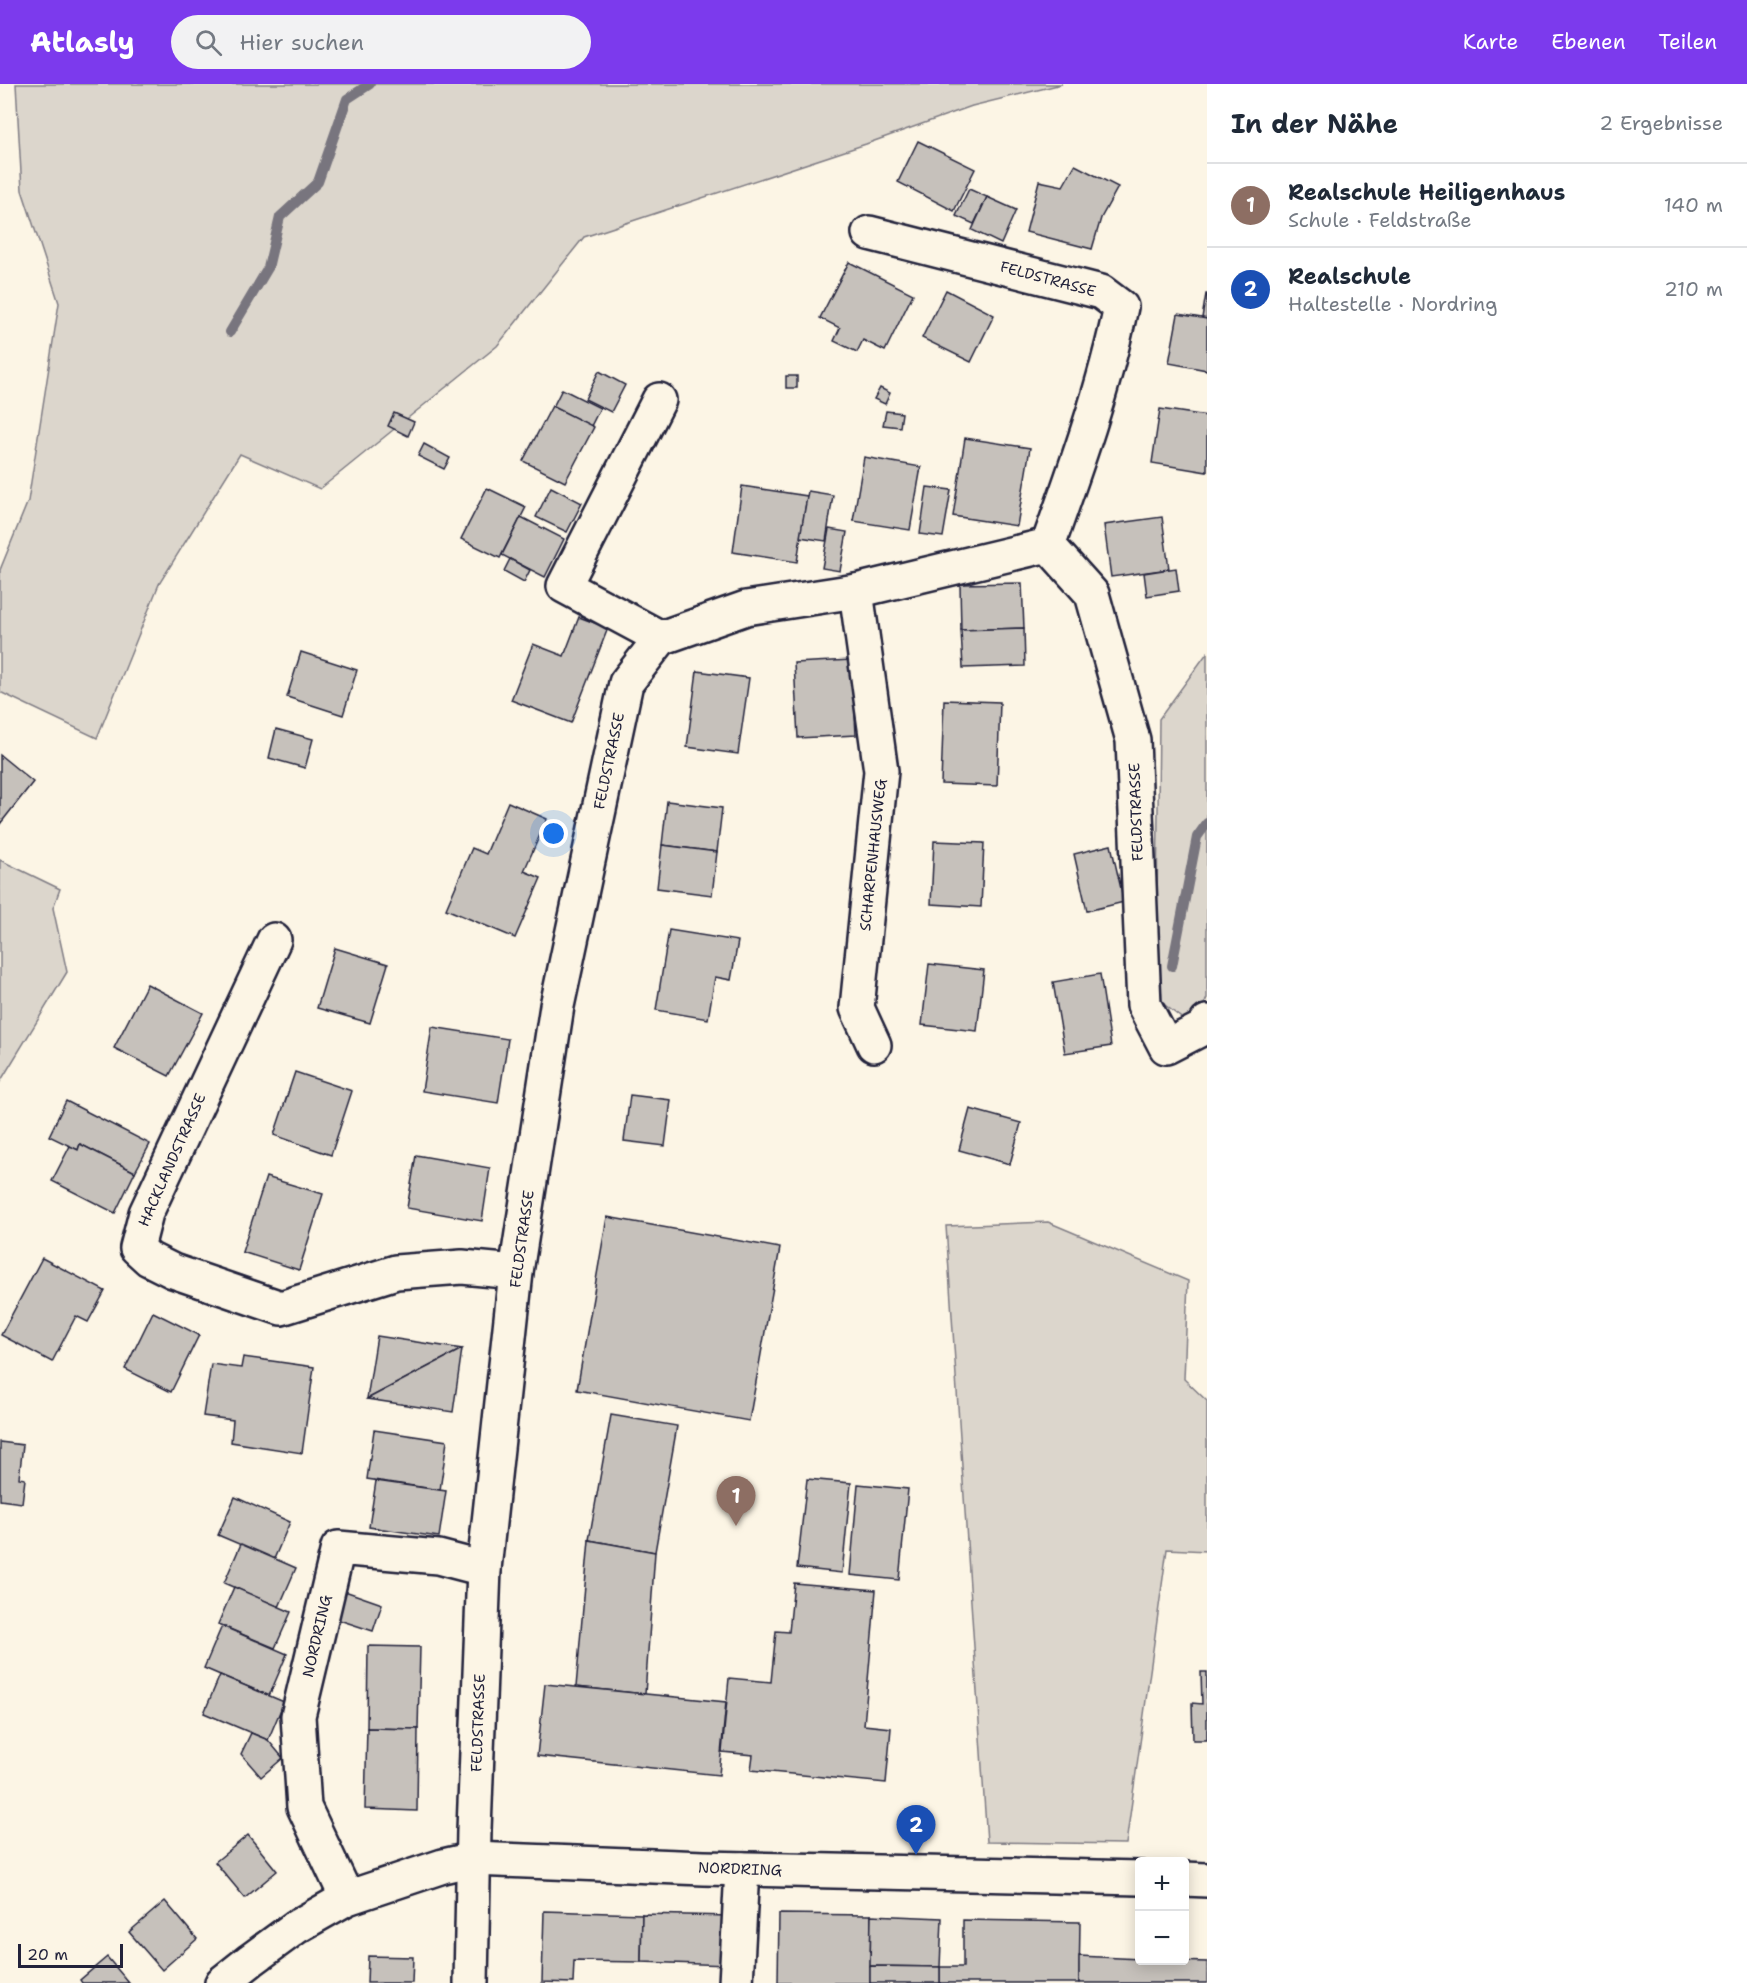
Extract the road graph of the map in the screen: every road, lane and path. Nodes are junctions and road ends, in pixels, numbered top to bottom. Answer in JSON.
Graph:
{"nodes":[{"id":1,"x":869,"y":233,"type":"dead end"},
{"id":2,"x":659,"y":400,"type":"dead end"},
{"id":3,"x":1048,"y":545,"type":"junction"},
{"id":4,"x":856,"y":591,"type":"junction"},
{"id":5,"x":661,"y":638,"type":"junction"},
{"id":6,"x":274,"y":940,"type":"dead end"},
{"id":7,"x":1207,"y":1022,"type":"edge"},
{"id":8,"x":874,"y":1045,"type":"dead end"},
{"id":9,"x":516,"y":1272,"type":"junction"},
{"id":10,"x":484,"y":1569,"type":"junction"},
{"id":11,"x":473,"y":1860,"type":"junction"},
{"id":12,"x":742,"y":1869,"type":"junction"},
{"id":13,"x":1135,"y":1878,"type":"edge"},
{"id":14,"x":1189,"y":1879,"type":"edge"},
{"id":15,"x":1207,"y":1880,"type":"edge"},
{"id":16,"x":347,"y":1898,"type":"junction"},
{"id":17,"x":222,"y":1983,"type":"edge"},
{"id":18,"x":471,"y":1983,"type":"edge"},
{"id":19,"x":736,"y":1983,"type":"edge"}],
"edges":[{"from":1,"to":3,"type":"street","name":"FELDSTRASSE"},
{"from":2,"to":5,"type":"street"},
{"from":3,"to":4,"type":"street"},
{"from":3,"to":7,"type":"street","name":"FELDSTRASSE"},
{"from":4,"to":5,"type":"street"},
{"from":4,"to":8,"type":"street","name":"SCHARPENHAUSWEG"},
{"from":5,"to":9,"type":"street","name":"FELDSTRASSE"},
{"from":6,"to":9,"type":"street","name":"HACKLANDSTRASSE"},
{"from":9,"to":10,"type":"street","name":"FELDSTRASSE"},
{"from":10,"to":11,"type":"street","name":"FELDSTRASSE"},
{"from":10,"to":16,"type":"street","name":"NORDRING"},
{"from":11,"to":12,"type":"street","name":"NORDRING"},
{"from":11,"to":16,"type":"street","name":"NORDRING"},
{"from":11,"to":18,"type":"street","name":"FELDSTRASSE"},
{"from":12,"to":13,"type":"street","name":"NORDRING"},
{"from":12,"to":19,"type":"street"},
{"from":14,"to":15,"type":"street"},
{"from":16,"to":17,"type":"street","name":"NORDRING"}]}
